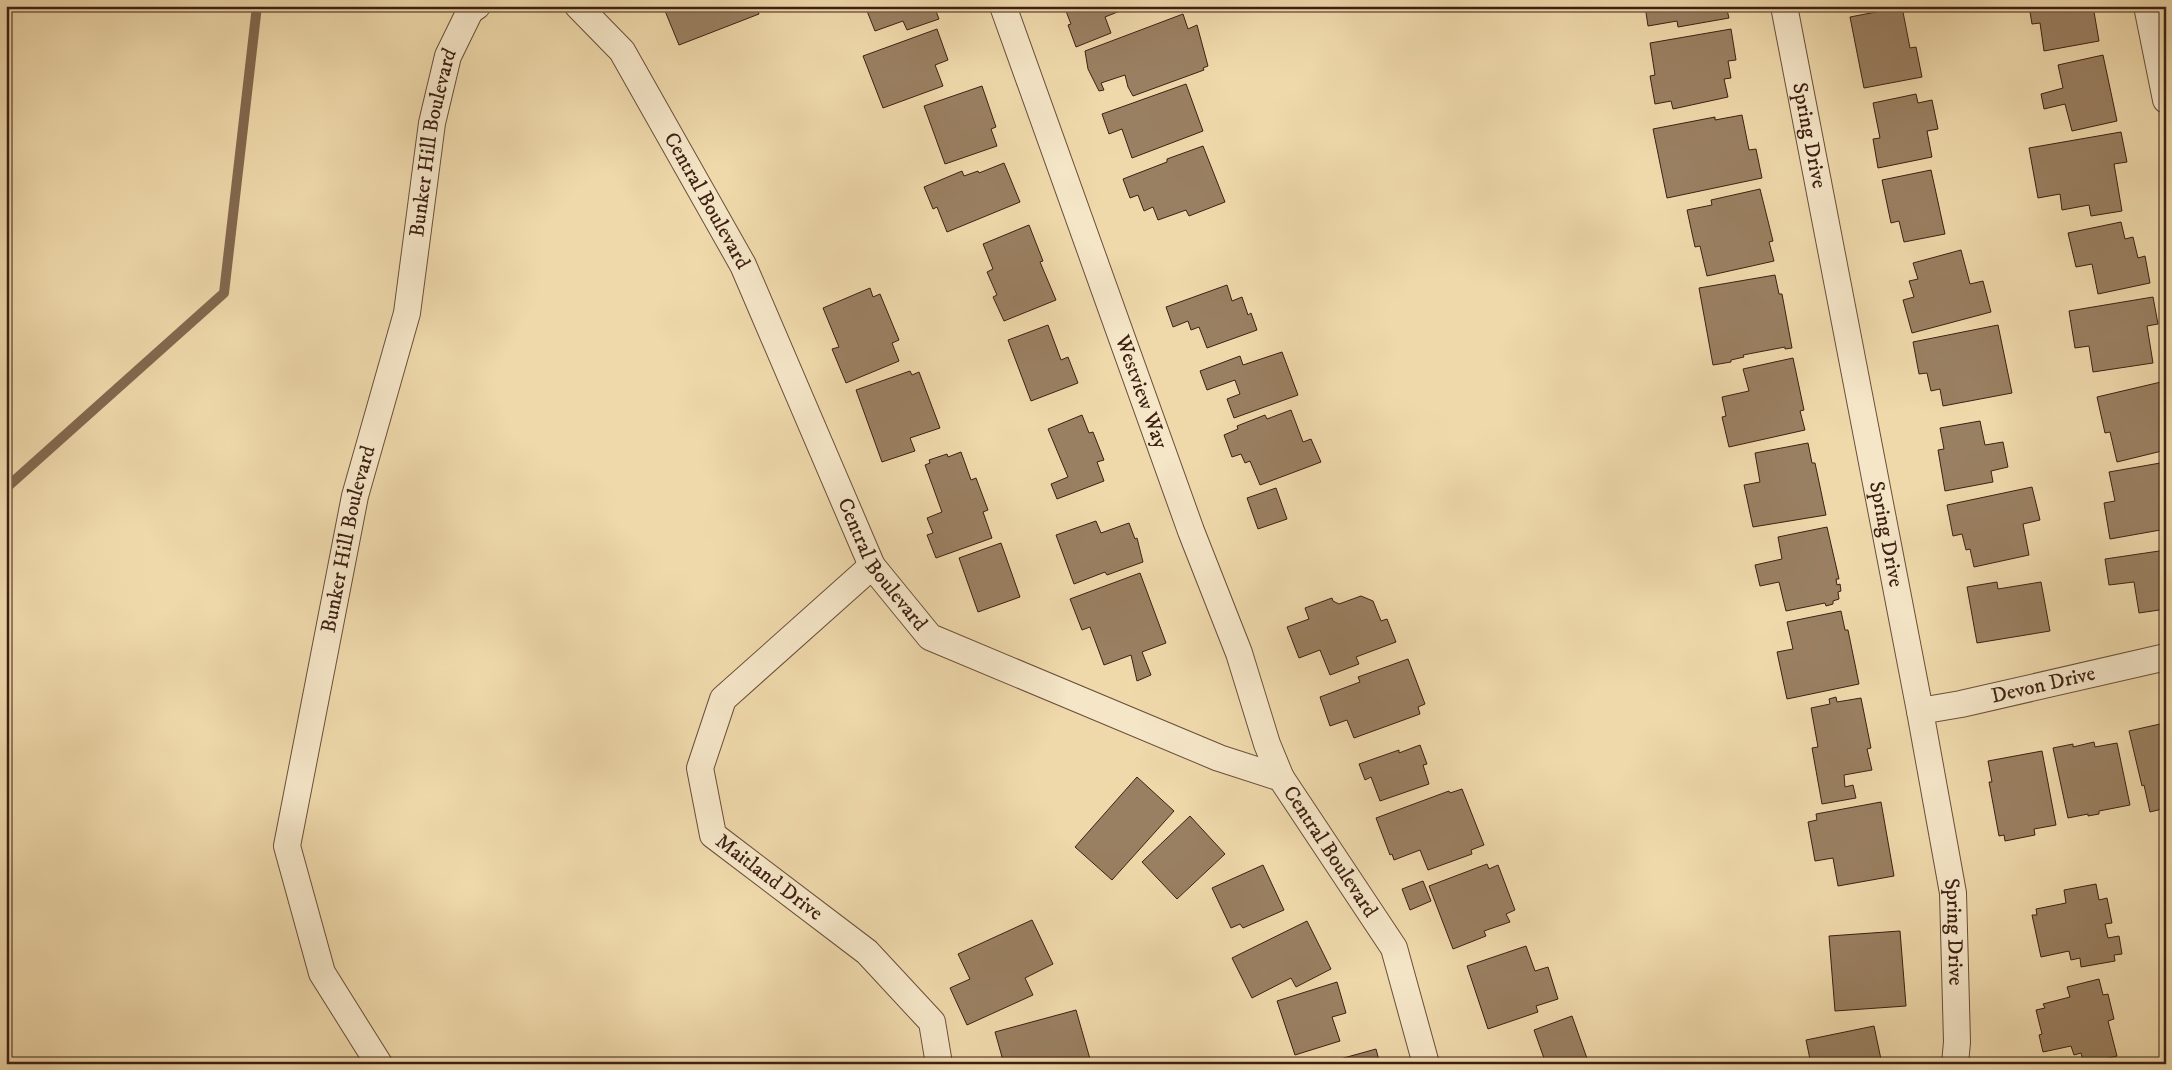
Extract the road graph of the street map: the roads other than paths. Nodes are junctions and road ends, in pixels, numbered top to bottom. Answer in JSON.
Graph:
{"nodes":[{"id":1,"x":477,"y":6,"type":"edge"},
{"id":2,"x":578,"y":6,"type":"edge"},
{"id":3,"x":1003,"y":6,"type":"edge"},
{"id":4,"x":1784,"y":6,"type":"edge"},
{"id":5,"x":2147,"y":6,"type":"edge"},
{"id":6,"x":2166,"y":100,"type":"edge"},
{"id":7,"x":872,"y":566,"type":"junction"},
{"id":8,"x":2166,"y":657,"type":"edge"},
{"id":9,"x":1920,"y":711,"type":"junction"},
{"id":10,"x":1281,"y":778,"type":"junction"},
{"id":11,"x":379,"y":1064,"type":"edge"},
{"id":12,"x":939,"y":1064,"type":"edge"},
{"id":13,"x":1426,"y":1064,"type":"edge"},
{"id":14,"x":1955,"y":1064,"type":"edge"}],
"edges":[{"from":1,"to":11,"type":"street","name":"Bunker Hill Boulevard"},
{"from":2,"to":7,"type":"street","name":"Central Boulevard"},
{"from":3,"to":10,"type":"street","name":"Westview Way"},
{"from":4,"to":9,"type":"street","name":"Spring Drive"},
{"from":5,"to":6,"type":"street"},
{"from":7,"to":10,"type":"street","name":"Central Boulevard"},
{"from":7,"to":12,"type":"street","name":"Maitland Drive"},
{"from":8,"to":9,"type":"street","name":"Devon Drive"},
{"from":9,"to":14,"type":"street","name":"Spring Drive"},
{"from":10,"to":13,"type":"street","name":"Central Boulevard"}]}
